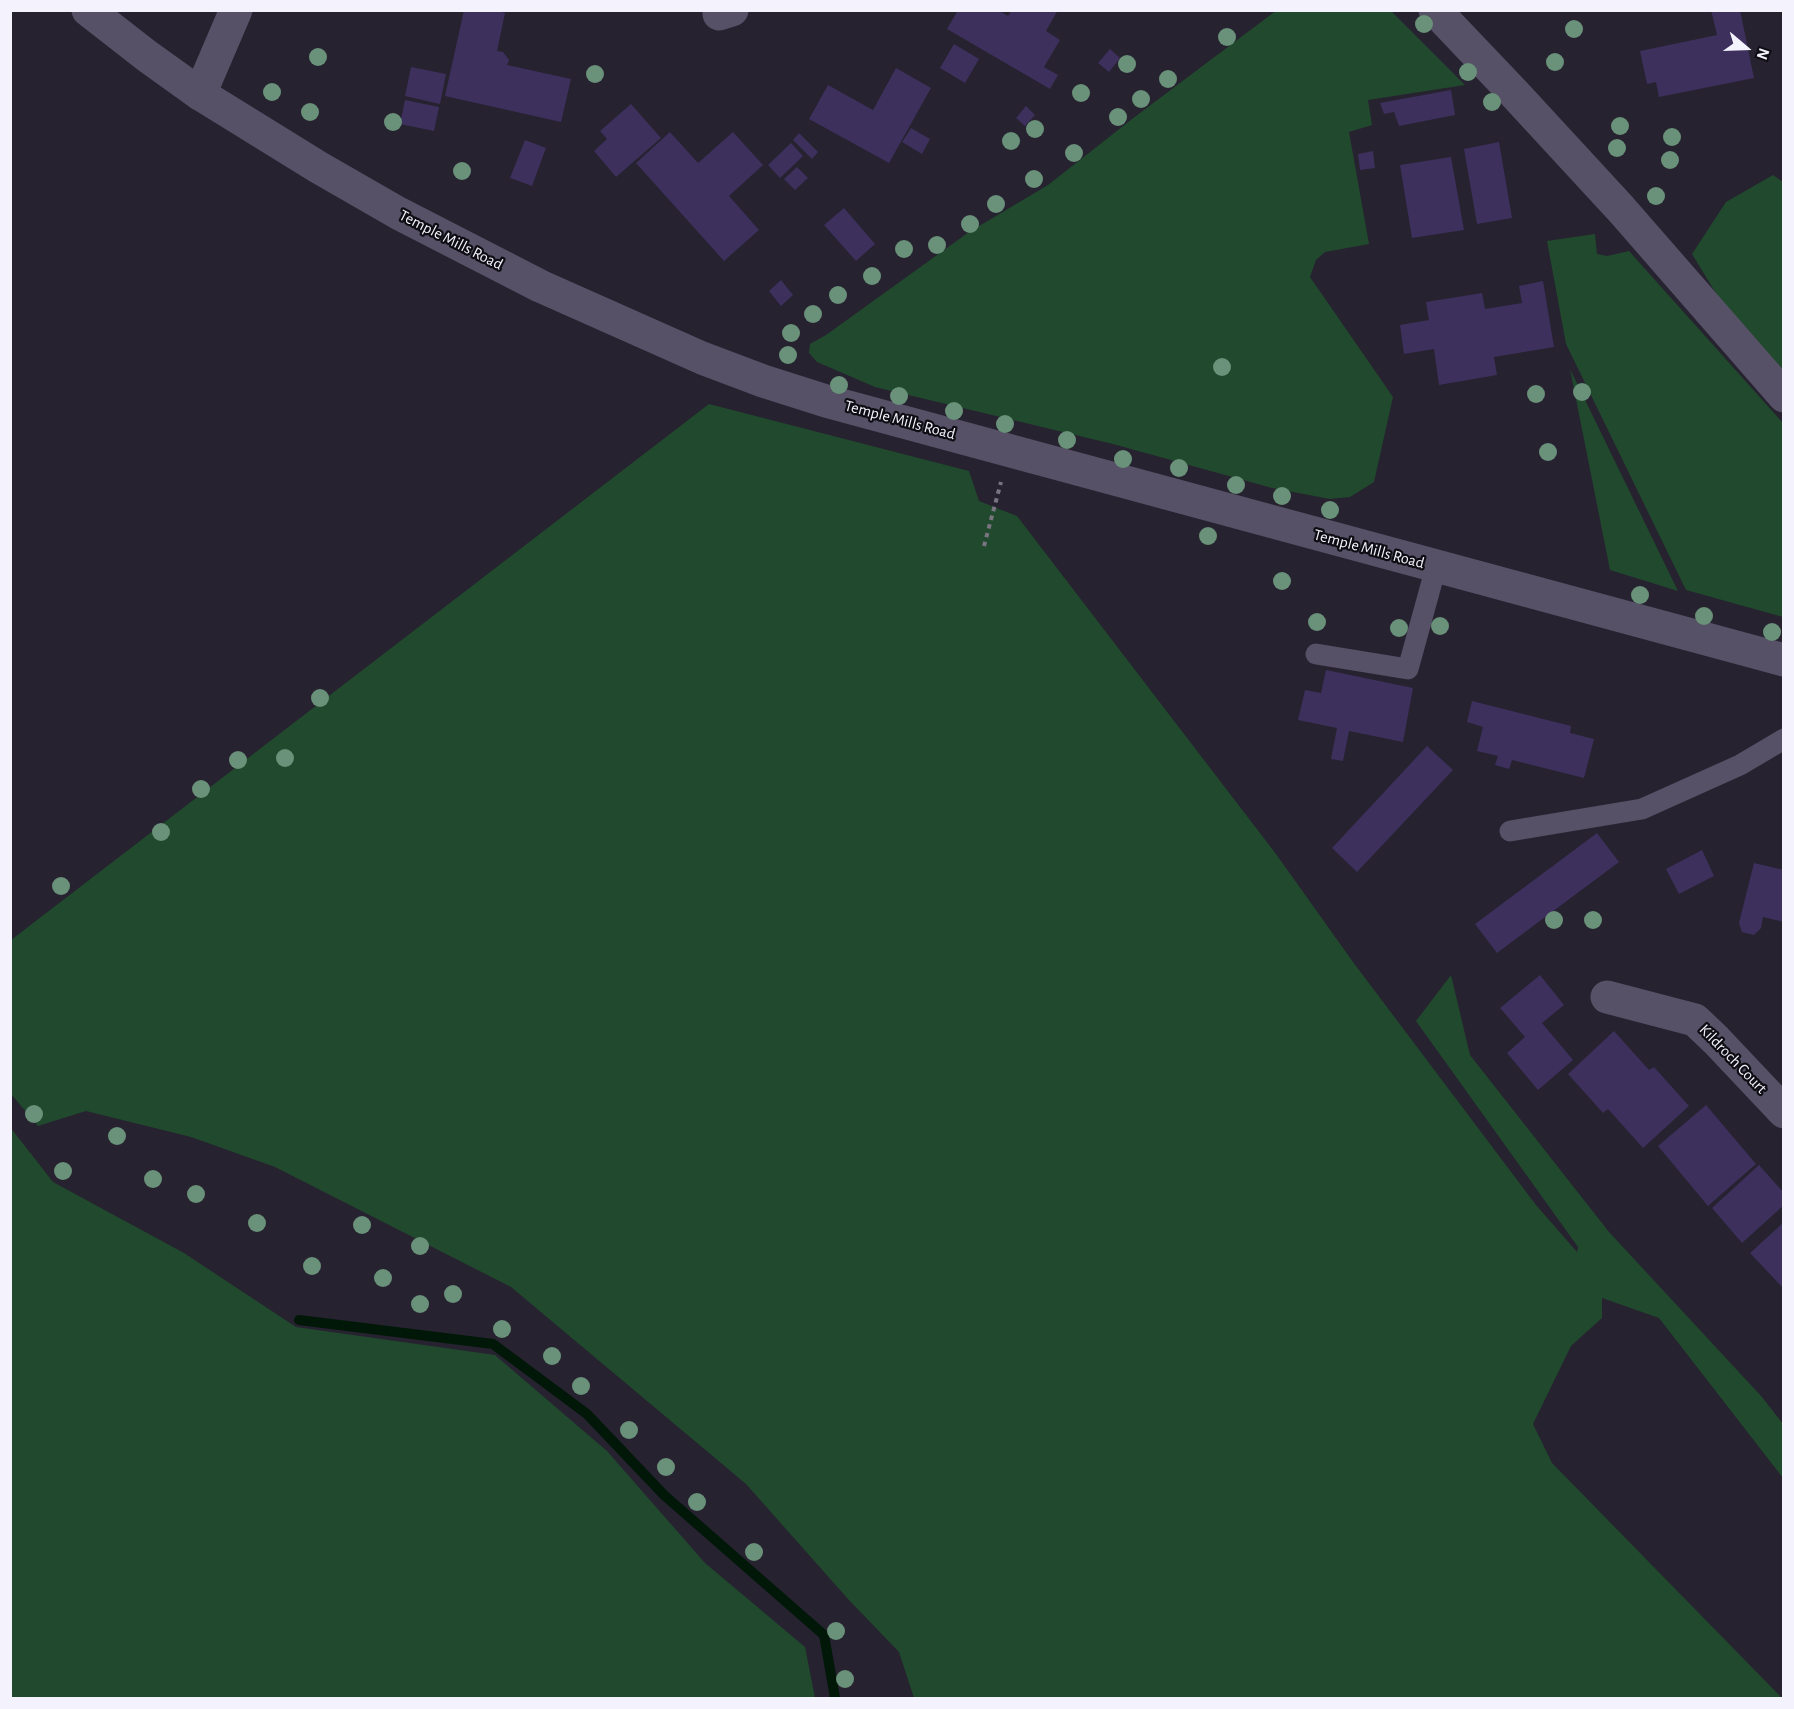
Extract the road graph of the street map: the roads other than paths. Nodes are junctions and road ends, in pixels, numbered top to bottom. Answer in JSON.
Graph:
{"nodes":[{"id":1,"x":88,"y":10,"type":"edge"},
{"id":2,"x":236,"y":10,"type":"edge"},
{"id":3,"x":1435,"y":10,"type":"edge"},
{"id":4,"x":200,"y":94,"type":"junction"},
{"id":5,"x":1784,"y":396,"type":"edge"},
{"id":6,"x":1436,"y":567,"type":"junction"},
{"id":7,"x":1316,"y":654,"type":"dead end"},
{"id":8,"x":1784,"y":660,"type":"edge"},
{"id":9,"x":1784,"y":739,"type":"edge"},
{"id":10,"x":1510,"y":831,"type":"dead end"},
{"id":11,"x":1607,"y":998,"type":"dead end"},
{"id":12,"x":1784,"y":1112,"type":"edge"}],
"edges":[{"from":1,"to":4,"type":"street","name":"Temple Mills Road"},
{"from":2,"to":4,"type":"street"},
{"from":3,"to":5,"type":"street"},
{"from":4,"to":6,"type":"street","name":"Temple Mills Road"},
{"from":6,"to":7,"type":"lane"},
{"from":6,"to":8,"type":"street","name":"Temple Mills Road"},
{"from":9,"to":10,"type":"lane"},
{"from":11,"to":12,"type":"street","name":"Kildroch Court"}]}
